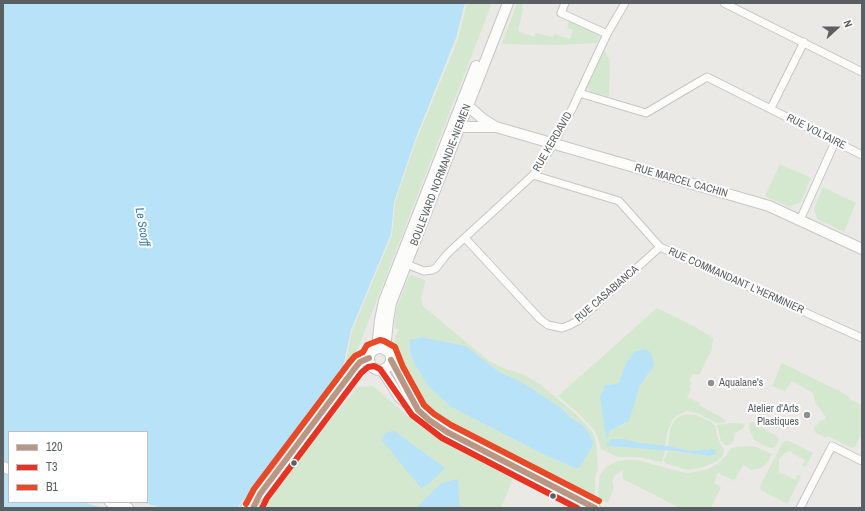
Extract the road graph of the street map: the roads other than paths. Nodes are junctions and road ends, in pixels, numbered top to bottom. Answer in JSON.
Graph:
{"nodes":[{"id":1,"x":500,"y":3,"type":"edge"},
{"id":2,"x":508,"y":3,"type":"edge"},
{"id":3,"x":565,"y":3,"type":"edge"},
{"id":4,"x":625,"y":3,"type":"edge"},
{"id":5,"x":724,"y":3,"type":"edge"},
{"id":6,"x":607,"y":34,"type":"junction"},
{"id":7,"x":804,"y":42,"type":"junction"},
{"id":8,"x":862,"y":72,"type":"edge"},
{"id":9,"x":579,"y":93,"type":"junction"},
{"id":10,"x":468,"y":106,"type":"junction"},
{"id":11,"x":771,"y":108,"type":"junction"},
{"id":12,"x":460,"y":127,"type":"junction"},
{"id":13,"x":496,"y":127,"type":"junction"},
{"id":14,"x":836,"y":142,"type":"junction"},
{"id":15,"x":554,"y":144,"type":"junction"},
{"id":16,"x":862,"y":155,"type":"edge"},
{"id":17,"x":533,"y":175,"type":"junction"},
{"id":18,"x":800,"y":220,"type":"junction"},
{"id":19,"x":465,"y":238,"type":"junction"},
{"id":20,"x":660,"y":247,"type":"junction"},
{"id":21,"x":862,"y":248,"type":"edge"},
{"id":22,"x":406,"y":264,"type":"junction"},
{"id":23,"x":862,"y":338,"type":"edge"},
{"id":24,"x":381,"y":349,"type":"junction"},
{"id":25,"x":391,"y":360,"type":"junction"},
{"id":26,"x":370,"y":363,"type":"junction"},
{"id":27,"x":382,"y":370,"type":"junction"},
{"id":28,"x":418,"y":410,"type":"junction"},
{"id":29,"x":862,"y":461,"type":"edge"},
{"id":30,"x":260,"y":494,"type":"junction"},
{"id":31,"x":113,"y":503,"type":"edge"},
{"id":32,"x":583,"y":505,"type":"edge"},
{"id":33,"x":128,"y":508,"type":"edge"},
{"id":34,"x":246,"y":508,"type":"edge"},
{"id":35,"x":253,"y":508,"type":"edge"},
{"id":36,"x":595,"y":508,"type":"edge"},
{"id":37,"x":800,"y":508,"type":"edge"}],
"edges":[{"from":1,"to":24,"type":"street","name":"BOULEVARD NORMANDIE-NIEMEN"},
{"from":2,"to":10,"type":"street","name":"BOULEVARD NORMANDIE-NIEMEN"},
{"from":3,"to":6,"type":"street"},
{"from":4,"to":6,"type":"street","name":"RUE KERDAVID"},
{"from":5,"to":7,"type":"street"},
{"from":6,"to":9,"type":"street","name":"RUE KERDAVID"},
{"from":7,"to":8,"type":"street"},
{"from":7,"to":11,"type":"street"},
{"from":9,"to":11,"type":"street","name":"RUE VOLTAIRE"},
{"from":9,"to":15,"type":"street","name":"RUE KERDAVID"},
{"from":10,"to":12,"type":"street","name":"BOULEVARD NORMANDIE-NIEMEN"},
{"from":10,"to":13,"type":"street","name":"RUE MARCEL CACHIN"},
{"from":11,"to":14,"type":"street","name":"RUE VOLTAIRE"},
{"from":12,"to":13,"type":"street","name":"RUE MARCEL CACHIN"},
{"from":12,"to":22,"type":"street","name":"BOULEVARD NORMANDIE-NIEMEN"},
{"from":13,"to":15,"type":"street","name":"RUE MARCEL CACHIN"},
{"from":14,"to":16,"type":"street","name":"RUE VOLTAIRE"},
{"from":14,"to":18,"type":"street"},
{"from":15,"to":17,"type":"street","name":"RUE KERDAVID"},
{"from":15,"to":18,"type":"street","name":"RUE MARCEL CACHIN"},
{"from":17,"to":19,"type":"street","name":"RUE KERDAVID"},
{"from":17,"to":20,"type":"street","name":"RUE COMMANDANT L'HERMINIER"},
{"from":18,"to":21,"type":"street","name":"RUE MARCEL CACHIN"},
{"from":19,"to":20,"type":"street","name":"RUE CASABIANCA"},
{"from":19,"to":22,"type":"street","name":"RUE KERDAVID"},
{"from":20,"to":23,"type":"street","name":"RUE COMMANDANT L'HERMINIER"},
{"from":22,"to":24,"type":"street","name":"BOULEVARD NORMANDIE-NIEMEN"},
{"from":24,"to":25,"type":"street"},
{"from":24,"to":26,"type":"street"},
{"from":25,"to":27,"type":"street"},
{"from":25,"to":28,"type":"street"},
{"from":26,"to":27,"type":"street"},
{"from":26,"to":30,"type":"street"},
{"from":27,"to":28,"type":"street"},
{"from":28,"to":32,"type":"street"},
{"from":29,"to":37,"type":"street"},
{"from":30,"to":34,"type":"street"},
{"from":30,"to":35,"type":"street"},
{"from":31,"to":33,"type":"street"},
{"from":32,"to":36,"type":"street"}]}
